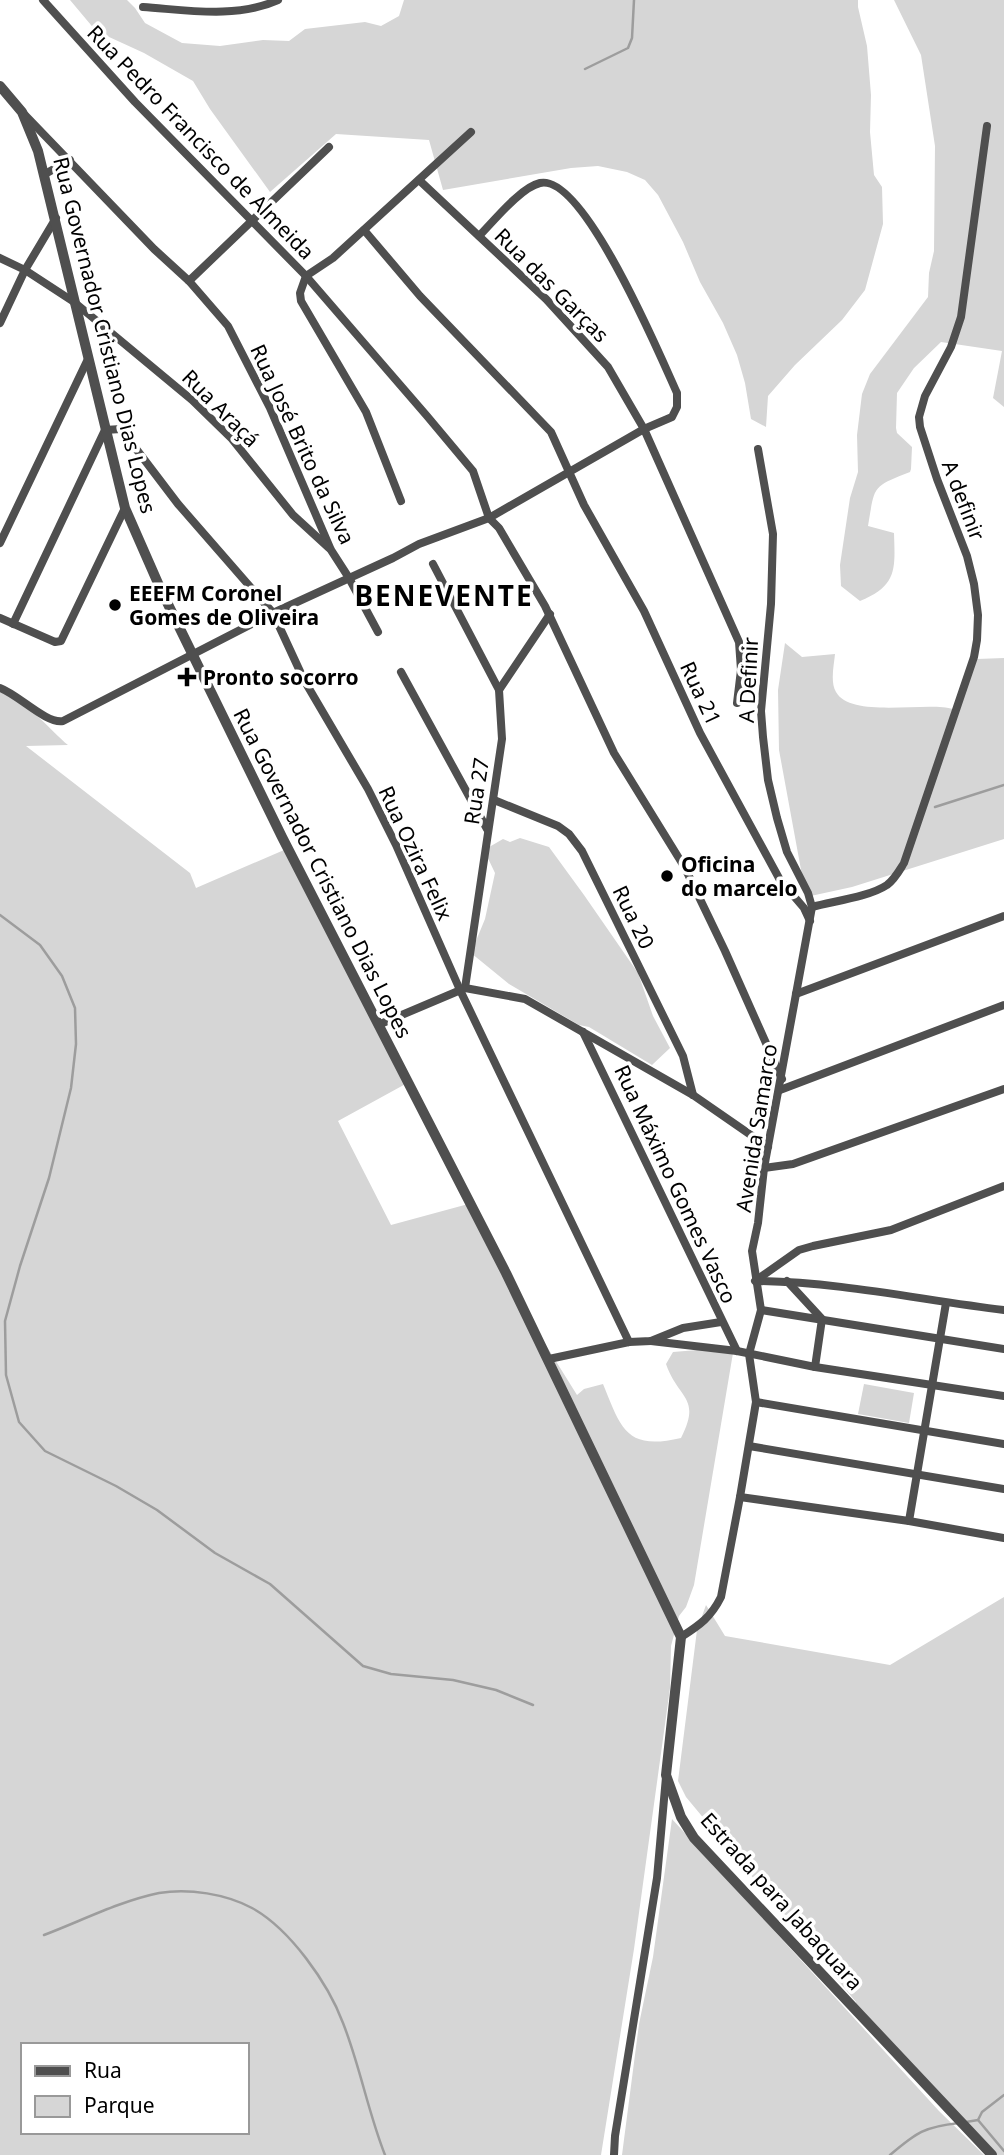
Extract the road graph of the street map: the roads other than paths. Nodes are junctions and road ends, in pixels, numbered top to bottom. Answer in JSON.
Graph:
{"nodes":[{"id":1,"x":43,"y":0,"type":"edge"},
{"id":2,"x":278,"y":0,"type":"edge"},
{"id":3,"x":252,"y":4,"type":"edge"},
{"id":4,"x":143,"y":7,"type":"dead end"},
{"id":5,"x":0,"y":86,"type":"edge"},
{"id":6,"x":22,"y":112,"type":"junction"},
{"id":7,"x":986,"y":126,"type":"dead end"},
{"id":8,"x":471,"y":132,"type":"dead end"},
{"id":9,"x":329,"y":147,"type":"dead end"},
{"id":10,"x":70,"y":160,"type":"junction"},
{"id":11,"x":45,"y":173,"type":"junction"},
{"id":12,"x":419,"y":180,"type":"junction"},
{"id":13,"x":56,"y":218,"type":"junction"},
{"id":14,"x":250,"y":222,"type":"junction"},
{"id":15,"x":364,"y":230,"type":"junction"},
{"id":16,"x":480,"y":236,"type":"junction"},
{"id":17,"x":0,"y":258,"type":"edge"},
{"id":18,"x":25,"y":270,"type":"junction"},
{"id":19,"x":306,"y":276,"type":"junction"},
{"id":20,"x":189,"y":281,"type":"junction"},
{"id":21,"x":74,"y":302,"type":"junction"},
{"id":22,"x":0,"y":323,"type":"edge"},
{"id":23,"x":88,"y":359,"type":"junction"},
{"id":24,"x":644,"y":429,"type":"junction"},
{"id":25,"x":105,"y":430,"type":"junction"},
{"id":26,"x":758,"y":449,"type":"dead end"},
{"id":27,"x":570,"y":473,"type":"junction"},
{"id":28,"x":401,"y":501,"type":"dead end"},
{"id":29,"x":125,"y":508,"type":"junction"},
{"id":30,"x":489,"y":518,"type":"junction"},
{"id":31,"x":0,"y":543,"type":"edge"},
{"id":32,"x":331,"y":550,"type":"junction"},
{"id":33,"x":433,"y":564,"type":"dead end"},
{"id":34,"x":349,"y":578,"type":"junction"},
{"id":35,"x":273,"y":613,"type":"junction"},
{"id":36,"x":550,"y":614,"type":"junction"},
{"id":37,"x":0,"y":618,"type":"edge"},
{"id":38,"x":13,"y":624,"type":"junction"},
{"id":39,"x":378,"y":632,"type":"dead end"},
{"id":40,"x":192,"y":655,"type":"junction"},
{"id":41,"x":401,"y":671,"type":"dead end"},
{"id":42,"x":0,"y":688,"type":"edge"},
{"id":43,"x":499,"y":690,"type":"junction"},
{"id":44,"x":737,"y":703,"type":"dead end"},
{"id":45,"x":494,"y":800,"type":"junction"},
{"id":46,"x":487,"y":829,"type":"junction"},
{"id":47,"x":812,"y":907,"type":"junction"},
{"id":48,"x":1004,"y":916,"type":"edge"},
{"id":49,"x":810,"y":920,"type":"junction"},
{"id":50,"x":463,"y":989,"type":"junction"},
{"id":51,"x":796,"y":993,"type":"junction"},
{"id":52,"x":1004,"y":1005,"type":"edge"},
{"id":53,"x":378,"y":1025,"type":"junction"},
{"id":54,"x":583,"y":1032,"type":"junction"},
{"id":55,"x":782,"y":1079,"type":"junction"},
{"id":56,"x":1004,"y":1089,"type":"edge"},
{"id":57,"x":780,"y":1090,"type":"junction"},
{"id":58,"x":693,"y":1095,"type":"junction"},
{"id":59,"x":768,"y":1147,"type":"junction"},
{"id":60,"x":764,"y":1168,"type":"junction"},
{"id":61,"x":1004,"y":1186,"type":"edge"},
{"id":62,"x":755,"y":1281,"type":"junction"},
{"id":63,"x":787,"y":1281,"type":"junction"},
{"id":64,"x":947,"y":1303,"type":"junction"},
{"id":65,"x":761,"y":1310,"type":"junction"},
{"id":66,"x":1004,"y":1310,"type":"edge"},
{"id":67,"x":821,"y":1319,"type":"junction"},
{"id":68,"x":721,"y":1322,"type":"junction"},
{"id":69,"x":939,"y":1337,"type":"junction"},
{"id":70,"x":651,"y":1341,"type":"junction"},
{"id":71,"x":629,"y":1342,"type":"junction"},
{"id":72,"x":1004,"y":1349,"type":"edge"},
{"id":73,"x":737,"y":1351,"type":"junction"},
{"id":74,"x":749,"y":1354,"type":"junction"},
{"id":75,"x":549,"y":1359,"type":"junction"},
{"id":76,"x":815,"y":1367,"type":"junction"},
{"id":77,"x":930,"y":1386,"type":"junction"},
{"id":78,"x":1004,"y":1396,"type":"edge"},
{"id":79,"x":756,"y":1402,"type":"junction"},
{"id":80,"x":923,"y":1430,"type":"junction"},
{"id":81,"x":1004,"y":1444,"type":"edge"},
{"id":82,"x":748,"y":1446,"type":"junction"},
{"id":83,"x":915,"y":1474,"type":"junction"},
{"id":84,"x":1004,"y":1489,"type":"edge"},
{"id":85,"x":740,"y":1497,"type":"junction"},
{"id":86,"x":909,"y":1521,"type":"junction"},
{"id":87,"x":1004,"y":1538,"type":"edge"},
{"id":88,"x":681,"y":1637,"type":"junction"},
{"id":89,"x":666,"y":1775,"type":"junction"},
{"id":90,"x":614,"y":2155,"type":"edge"},
{"id":91,"x":992,"y":2155,"type":"edge"}],
"edges":[{"from":1,"to":14,"type":"street","name":"Rua Pedro Francisco de Almeida"},
{"from":2,"to":3,"type":"street"},
{"from":3,"to":4,"type":"street"},
{"from":5,"to":6,"type":"street","name":"Rua Governador Cristiano Dias Lopes"},
{"from":6,"to":10,"type":"street","name":"Rua José Brito da Silva"},
{"from":6,"to":11,"type":"street","name":"Rua Governador Cristiano Dias Lopes"},
{"from":7,"to":47,"type":"street","name":"A definir"},
{"from":8,"to":12,"type":"street"},
{"from":9,"to":14,"type":"street"},
{"from":10,"to":11,"type":"street"},
{"from":10,"to":20,"type":"street","name":"Rua José Brito da Silva"},
{"from":11,"to":13,"type":"street","name":"Rua Governador Cristiano Dias Lopes"},
{"from":12,"to":15,"type":"street"},
{"from":12,"to":16,"type":"street","name":"Rua das Garças"},
{"from":13,"to":18,"type":"street"},
{"from":13,"to":21,"type":"street","name":"Rua Governador Cristiano Dias Lopes"},
{"from":14,"to":19,"type":"street","name":"Rua Pedro Francisco de Almeida"},
{"from":14,"to":20,"type":"street"},
{"from":15,"to":19,"type":"street"},
{"from":15,"to":27,"type":"street","name":"Rua 21"},
{"from":16,"to":24,"type":"street","name":"Rua das Garças"},
{"from":16,"to":24,"type":"street"},
{"from":17,"to":18,"type":"street","name":"Rua Araçá"},
{"from":18,"to":21,"type":"street","name":"Rua Araçá"},
{"from":18,"to":22,"type":"street"},
{"from":19,"to":28,"type":"street"},
{"from":19,"to":30,"type":"street","name":"Rua Pedro Francisco de Almeida"},
{"from":20,"to":32,"type":"street","name":"Rua José Brito da Silva"},
{"from":21,"to":23,"type":"street","name":"Rua Governador Cristiano Dias Lopes"},
{"from":21,"to":32,"type":"street","name":"Rua Araçá"},
{"from":23,"to":25,"type":"street","name":"Rua Governador Cristiano Dias Lopes"},
{"from":23,"to":31,"type":"street"},
{"from":24,"to":27,"type":"street"},
{"from":24,"to":44,"type":"street","name":"Rua das Garças"},
{"from":25,"to":29,"type":"street","name":"Rua Governador Cristiano Dias Lopes"},
{"from":25,"to":35,"type":"street","name":"Rua Ozira Felix"},
{"from":25,"to":38,"type":"street"},
{"from":26,"to":47,"type":"street","name":"A Definir"},
{"from":27,"to":30,"type":"street"},
{"from":27,"to":49,"type":"street","name":"Rua 21"},
{"from":29,"to":38,"type":"street"},
{"from":29,"to":40,"type":"street","name":"Rua Governador Cristiano Dias Lopes"},
{"from":30,"to":34,"type":"street"},
{"from":30,"to":36,"type":"street"},
{"from":32,"to":34,"type":"street","name":"Rua José Brito da Silva"},
{"from":33,"to":43,"type":"street"},
{"from":34,"to":35,"type":"street"},
{"from":34,"to":39,"type":"street","name":"Rua José Brito da Silva"},
{"from":35,"to":40,"type":"street"},
{"from":35,"to":50,"type":"street","name":"Rua Ozira Felix"},
{"from":36,"to":43,"type":"street"},
{"from":36,"to":55,"type":"street"},
{"from":37,"to":38,"type":"street"},
{"from":40,"to":42,"type":"street"},
{"from":40,"to":53,"type":"street","name":"Rua Governador Cristiano Dias Lopes"},
{"from":41,"to":46,"type":"street"},
{"from":43,"to":45,"type":"street","name":"Rua 27"},
{"from":45,"to":46,"type":"street","name":"Rua 27"},
{"from":45,"to":58,"type":"street","name":"Rua 20"},
{"from":46,"to":50,"type":"street","name":"Rua 27"},
{"from":47,"to":49,"type":"street","name":"Avenida Samarco"},
{"from":48,"to":51,"type":"street"},
{"from":49,"to":51,"type":"street","name":"Avenida Samarco"},
{"from":50,"to":53,"type":"street"},
{"from":50,"to":54,"type":"street"},
{"from":50,"to":71,"type":"street","name":"Rua Ozira Felix"},
{"from":51,"to":55,"type":"street","name":"Avenida Samarco"},
{"from":52,"to":57,"type":"street"},
{"from":53,"to":75,"type":"street","name":"Rua Governador Cristiano Dias Lopes"},
{"from":54,"to":58,"type":"street"},
{"from":54,"to":68,"type":"street","name":"Rua Máximo Gomes Vasco"},
{"from":55,"to":57,"type":"street","name":"Avenida Samarco"},
{"from":56,"to":60,"type":"street"},
{"from":57,"to":59,"type":"street","name":"Avenida Samarco"},
{"from":58,"to":59,"type":"street"},
{"from":59,"to":60,"type":"street","name":"Avenida Samarco"},
{"from":60,"to":62,"type":"street","name":"Avenida Samarco"},
{"from":61,"to":62,"type":"street"},
{"from":62,"to":63,"type":"street"},
{"from":62,"to":65,"type":"street","name":"Avenida Samarco"},
{"from":63,"to":64,"type":"street"},
{"from":63,"to":67,"type":"street"},
{"from":64,"to":66,"type":"street"},
{"from":64,"to":69,"type":"street"},
{"from":65,"to":67,"type":"street"},
{"from":65,"to":74,"type":"street","name":"Avenida Samarco"},
{"from":67,"to":69,"type":"street"},
{"from":67,"to":76,"type":"street"},
{"from":68,"to":70,"type":"street"},
{"from":68,"to":73,"type":"street","name":"Rua Máximo Gomes Vasco"},
{"from":69,"to":72,"type":"street"},
{"from":69,"to":77,"type":"street"},
{"from":70,"to":71,"type":"street"},
{"from":70,"to":73,"type":"street"},
{"from":71,"to":75,"type":"street"},
{"from":73,"to":74,"type":"street"},
{"from":74,"to":76,"type":"street"},
{"from":74,"to":79,"type":"street"},
{"from":75,"to":88,"type":"street"},
{"from":76,"to":77,"type":"street"},
{"from":77,"to":78,"type":"street"},
{"from":77,"to":80,"type":"street"},
{"from":79,"to":80,"type":"street"},
{"from":79,"to":82,"type":"street"},
{"from":80,"to":81,"type":"street"},
{"from":80,"to":83,"type":"street"},
{"from":82,"to":83,"type":"street"},
{"from":82,"to":85,"type":"street"},
{"from":83,"to":84,"type":"street"},
{"from":83,"to":86,"type":"street"},
{"from":85,"to":86,"type":"street"},
{"from":85,"to":88,"type":"street"},
{"from":86,"to":87,"type":"street"},
{"from":88,"to":89,"type":"street","name":"Estrada para Jabaquara"},
{"from":89,"to":90,"type":"street"},
{"from":89,"to":91,"type":"street","name":"Estrada para Jabaquara"}]}
